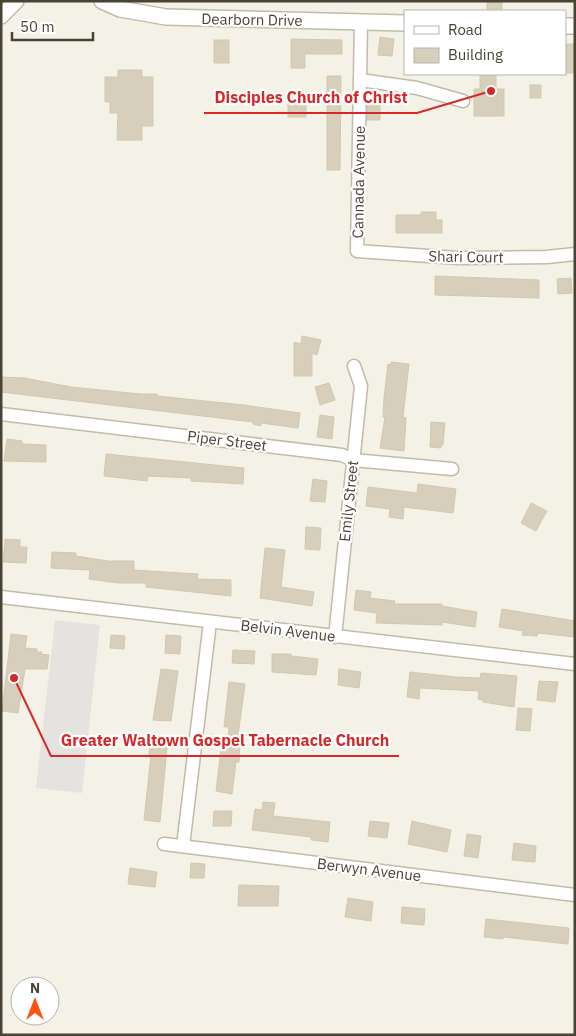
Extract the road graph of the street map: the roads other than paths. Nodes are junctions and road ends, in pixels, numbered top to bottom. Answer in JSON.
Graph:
{"nodes":[{"id":1,"x":16,"y":1,"type":"edge"},
{"id":2,"x":102,"y":1,"type":"edge"},
{"id":3,"x":1,"y":16,"type":"edge"},
{"id":4,"x":361,"y":22,"type":"junction"},
{"id":5,"x":404,"y":23,"type":"edge"},
{"id":6,"x":360,"y":80,"type":"junction"},
{"id":7,"x":463,"y":101,"type":"dead end"},
{"id":8,"x":358,"y":251,"type":"joint"},
{"id":9,"x":575,"y":254,"type":"edge"},
{"id":10,"x":354,"y":366,"type":"dead end"},
{"id":11,"x":1,"y":414,"type":"edge"},
{"id":12,"x":353,"y":460,"type":"junction"},
{"id":13,"x":452,"y":469,"type":"dead end"},
{"id":14,"x":1,"y":597,"type":"edge"},
{"id":15,"x":210,"y":622,"type":"junction"},
{"id":16,"x":335,"y":637,"type":"junction"},
{"id":17,"x":575,"y":664,"type":"edge"},
{"id":18,"x":164,"y":844,"type":"dead end"},
{"id":19,"x":183,"y":846,"type":"junction"},
{"id":20,"x":575,"y":895,"type":"edge"}],
"edges":[{"from":1,"to":3,"type":"street"},
{"from":2,"to":4,"type":"street","name":"Dearborn Drive"},
{"from":4,"to":5,"type":"street","name":"Dearborn Drive"},
{"from":4,"to":6,"type":"street","name":"Cannada Avenue"},
{"from":6,"to":7,"type":"street"},
{"from":6,"to":8,"type":"street","name":"Cannada Avenue"},
{"from":8,"to":9,"type":"street","name":"Shari Court"},
{"from":10,"to":12,"type":"street","name":"Emily Street"},
{"from":11,"to":12,"type":"street","name":"Piper Street"},
{"from":12,"to":13,"type":"street","name":"Piper Street"},
{"from":12,"to":16,"type":"street","name":"Emily Street"},
{"from":14,"to":15,"type":"street","name":"Belvin Avenue"},
{"from":15,"to":16,"type":"street","name":"Belvin Avenue"},
{"from":15,"to":19,"type":"street"},
{"from":16,"to":17,"type":"street","name":"Belvin Avenue"},
{"from":18,"to":19,"type":"street","name":"Berwyn Avenue"},
{"from":19,"to":20,"type":"street","name":"Berwyn Avenue"}]}
